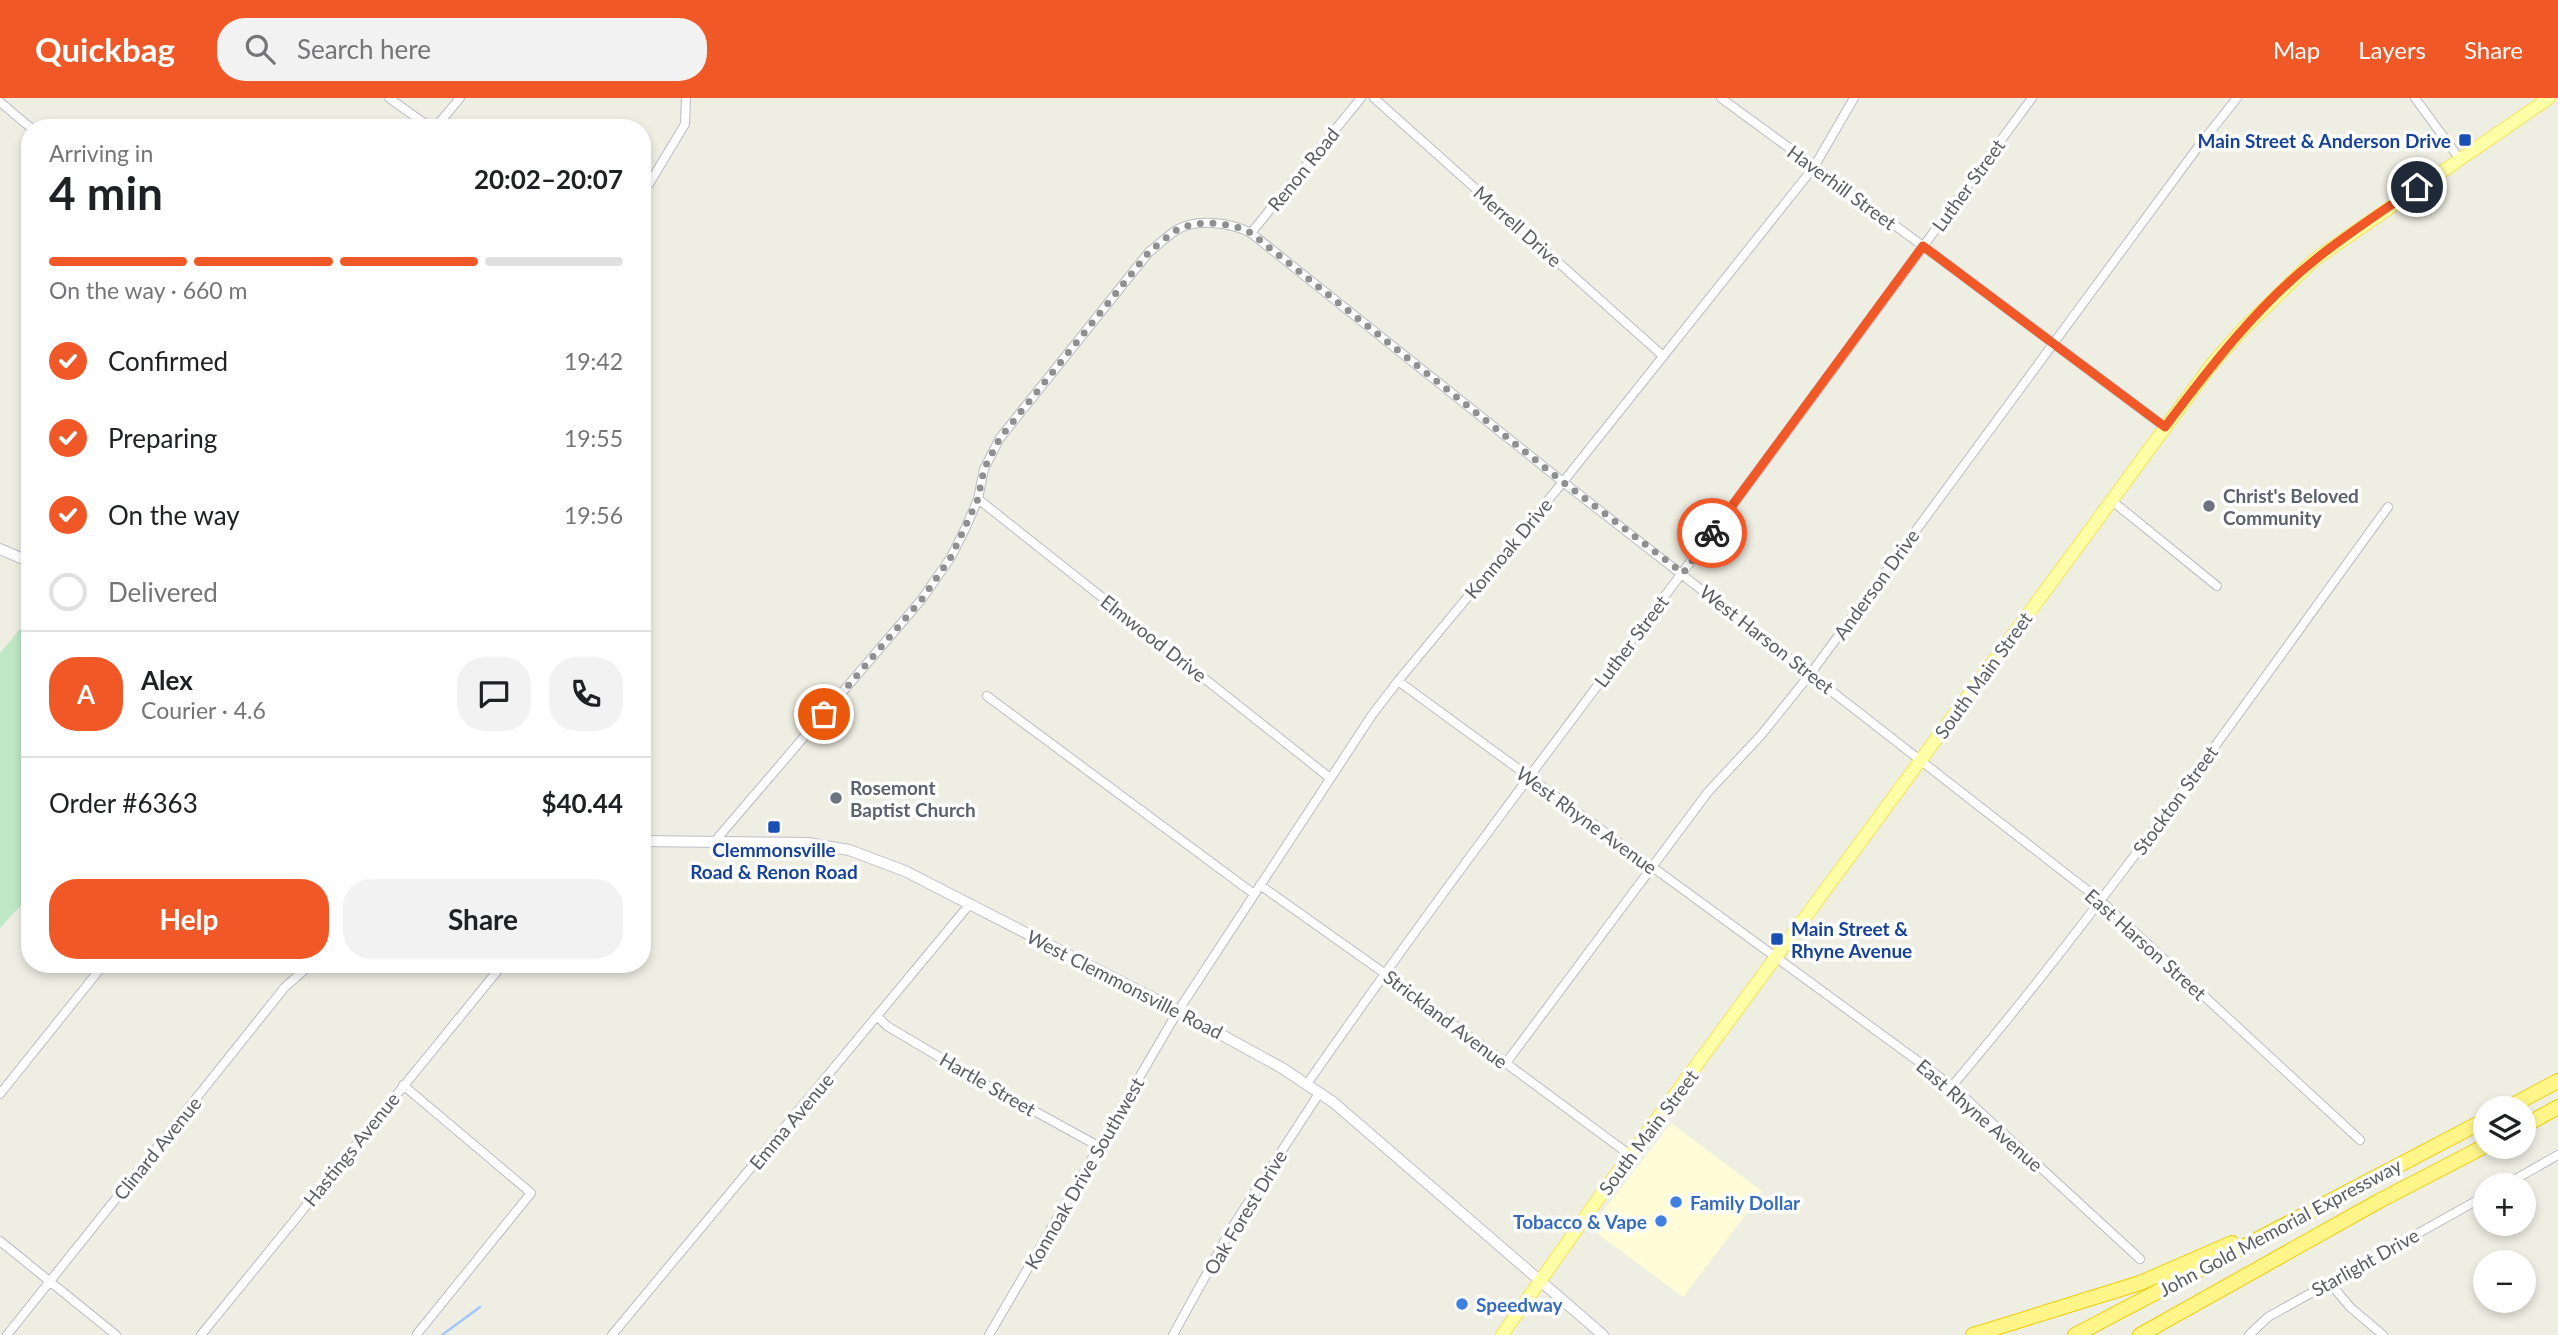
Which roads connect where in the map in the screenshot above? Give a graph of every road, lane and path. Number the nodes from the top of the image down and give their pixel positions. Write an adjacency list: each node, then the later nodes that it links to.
1 (388, 98): 13 (street)
2 (460, 98): 14 (street)
3 (686, 98): 18 (street)
4 (1361, 98): 19 (street, Renon Road)
5 (1374, 98): 22 (street, Merrell Drive)
6 (1721, 98): 17 (street, Haverhill Street)
7 (1854, 98): 17 (street, Konnoak Drive)
8 (2032, 98): 20 (street, Luther Street)
9 (2237, 98): 21 (street, Anderson Drive)
10 (2415, 98): 16 (street)
11 (2549, 98): 16 (main road, South Main Street)
12 (0, 102): 15 (street)
13 (420, 119)
14 (441, 119)
15 (21, 120)
16 (2459, 158): 23 (main road, South Main Street)
17 (1814, 167): 20 (street, Haverhill Street); 22 (street, Konnoak Drive)
18 (651, 181)
19 (1251, 233): 24 (street, West Harson Street); 25 (street)
20 (1923, 246): 21 (street, Haverhill Street); 30 (street, Luther Street)
21 (2054, 343): 23 (street, Haverhill Street); 32 (street, Anderson Drive)
22 (1662, 355): 24 (street, Konnoak Drive)
23 (2165, 427): 26 (main road, South Main Street)
24 (1563, 482): 30 (street, West Harson Street); 33 (street, Konnoak Drive)
25 (978, 499): 37 (street, Elmwood Drive); 39 (street)
26 (2111, 500): 31 (street); 35 (main road, South Main Street)
27 (2388, 507): 43 (street, Stockton Street)
28 (0, 549): 29 (main road)
29 (21, 558)
30 (1683, 573): 32 (street, West Harson Street); 36 (street, Luther Street)
31 (2217, 586)
32 (1811, 673): 35 (street, West Harson Street); 40 (street, Anderson Drive)
33 (1398, 681): 36 (street, West Rhyne Avenue); 37 (street, Konnoak Drive)
34 (986, 696): 42 (street)
35 (1920, 761): 43 (street, East Harson Street); 45 (main road, South Main Street)
36 (1528, 776): 40 (street, West Rhyne Avenue); 49 (street, Luther Street)
37 (1329, 778): 41 (street, Konnoak Drive)
38 (651, 841): 39 (main road, West Clemmonsville Road)
39 (715, 841): 44 (main road, West Clemmonsville Road)
40 (1651, 867): 45 (street, West Rhyne Avenue); 52 (street, Anderson Drive)
41 (1260, 885): 42 (street, Konnoak Drive); 49 (street, Strickland Avenue)
42 (1254, 894): 50 (street, Konnoak Drive)
43 (2101, 901): 56 (street, Stockton Street); 63 (street, East Harson Street)
44 (969, 905): 50 (main road, West Clemmonsville Road); 51 (street, Emma Avenue)
45 (1777, 958): 56 (street, East Rhyne Avenue); 66 (main road, South Main Street)
46 (97, 973): 58 (street)
47 (301, 973): 75 (street, Clinard Avenue)
48 (495, 973): 55 (street, Hastings Avenue)
49 (1384, 973): 52 (street, Strickland Avenue); 54 (street, Luther Street)
50 (1178, 1010): 54 (main road, West Clemmonsville Road); 64 (street, Konnoak Drive Southwest)
51 (878, 1017): 64 (street, Hartle Street); 81 (street, Emma Avenue)
52 (1506, 1063): 66 (street, Strickland Avenue)
53 (2558, 1081): 59 (highway)
54 (1307, 1084): 57 (main road, West Clemmonsville Road)
55 (402, 1085): 77 (street); 80 (street, Hastings Avenue)
56 (1952, 1086): 73 (street, East Rhyne Avenue)
57 (1320, 1092): 74 (main road, West Clemmonsville Road); 83 (street, Oak Forest Drive)
58 (0, 1094)
59 (2530, 1096)
60 (2558, 1108): 61 (highway)
61 (2536, 1120)
62 (2473, 1126): 69 (highway, John Gold Memorial Expressway)
63 (2360, 1140)
64 (1100, 1147): 82 (street, Konnoak Drive Southwest)
65 (2473, 1152): 70 (highway, John Gold Memorial Expressway)
66 (1630, 1155): 74 (main road, South Main Street)
67 (2558, 1155): 68 (street)
68 (2526, 1173)
69 (2333, 1200): 86 (highway); 87 (highway, John Gold Memorial Expressway)
70 (2379, 1201): 88 (highway, John Gold Memorial Expressway); 89 (highway)
71 (2473, 1203): 76 (street, Starlight Drive)
72 (0, 1241): 75 (street)
73 (2140, 1259)
74 (1541, 1281): 84 (main road, South Main Street); 85 (main road, West Clemmonsville Road)
75 (50, 1282): 78 (street, Clinard Avenue); 79 (street)
76 (2329, 1282): 90 (street, Starlight Drive); 91 (street)
77 (418, 1334)
78 (7, 1335)
79 (116, 1335)
80 (201, 1335)
81 (612, 1335)
82 (989, 1335)
83 (1174, 1335)
84 (1502, 1335)
85 (1603, 1335)
86 (1973, 1335)
87 (2075, 1335)
88 (2140, 1335)
89 (2157, 1335)
90 (2249, 1335)
91 (2383, 1335)

